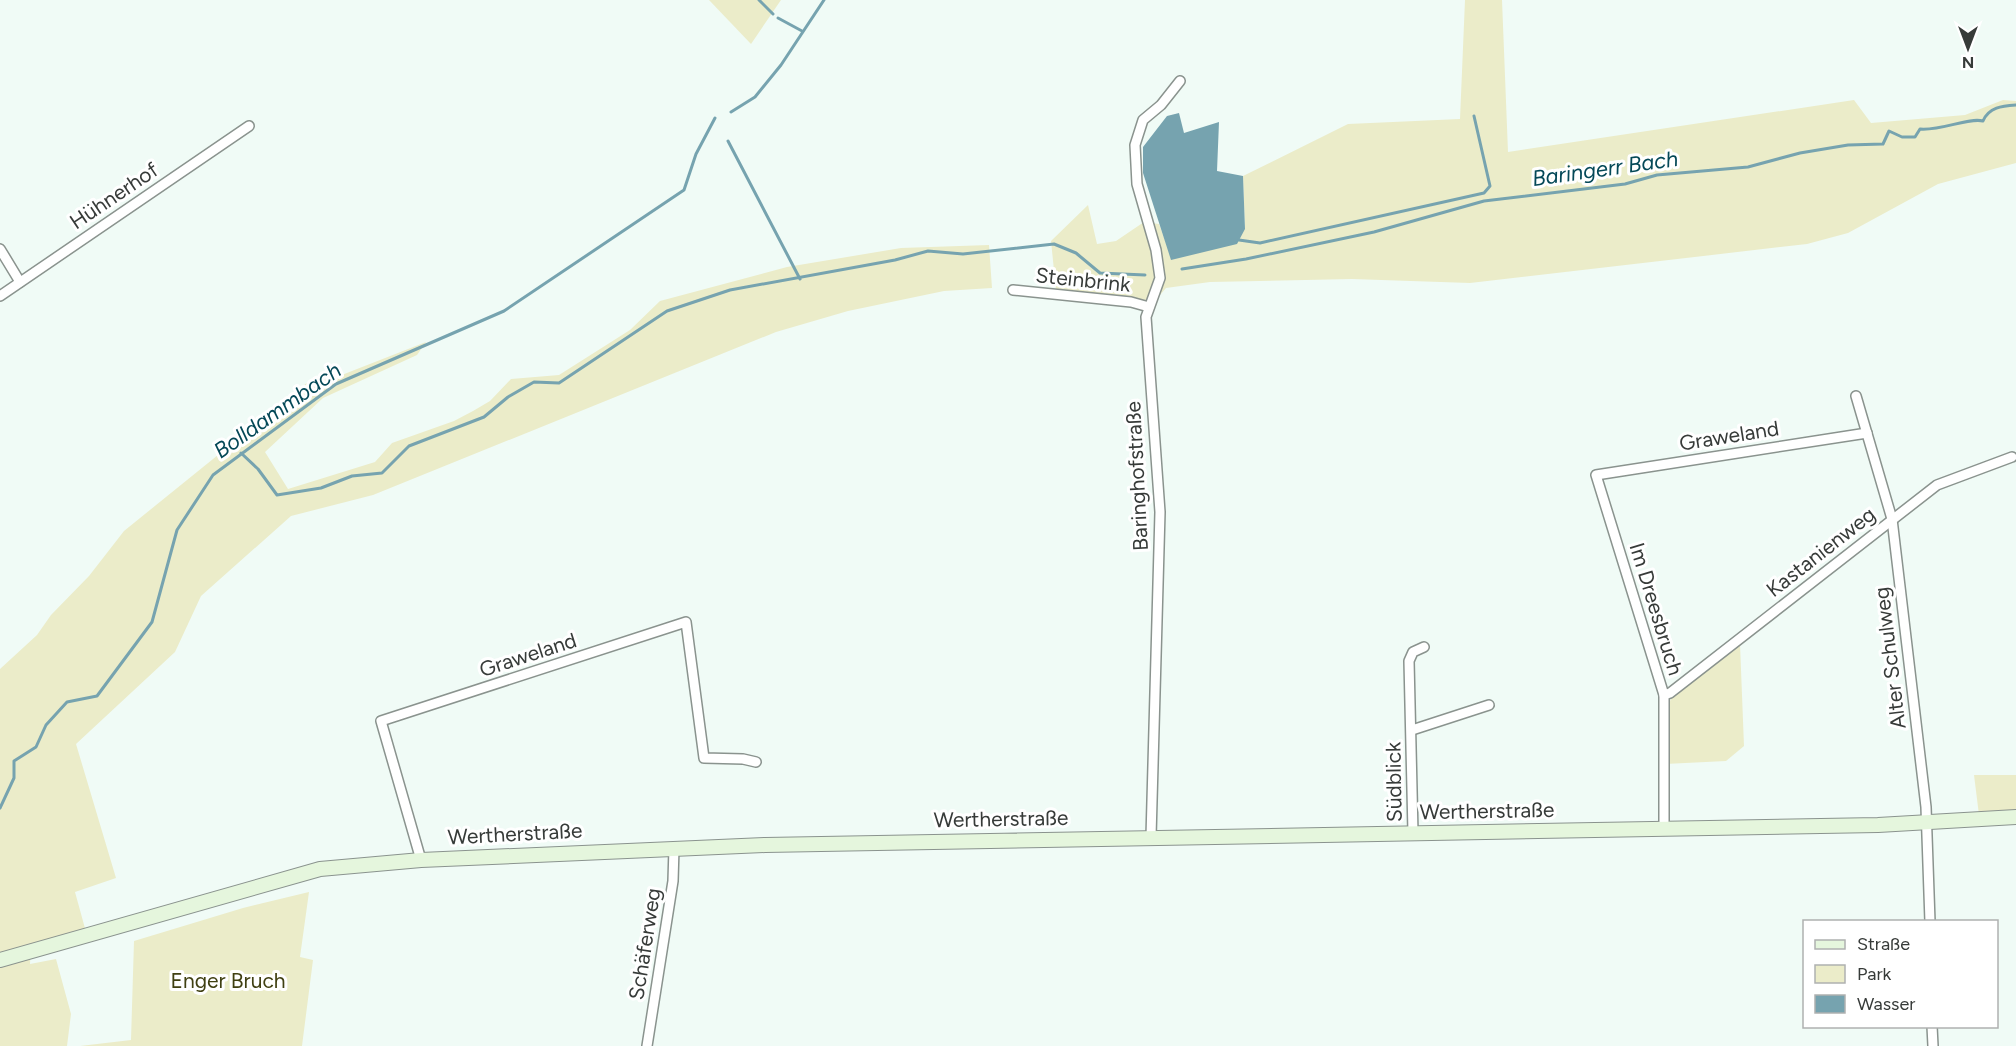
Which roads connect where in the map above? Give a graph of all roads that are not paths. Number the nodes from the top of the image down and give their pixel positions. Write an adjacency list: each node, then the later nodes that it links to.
1 (1180, 81): 7 (street, Baringhofstraße)
2 (249, 126): 4 (street, Hühnerhof)
3 (0, 249): 4 (street)
4 (20, 282): 6 (street, Hühnerhof)
5 (1013, 290): 7 (street, Steinbrink)
6 (0, 296)
7 (1149, 307): 22 (street, Baringhofstraße)
8 (1856, 396): 9 (street, Alter Schulweg)
9 (1867, 433): 11 (street, Graweland); 12 (street, Alter Schulweg)
10 (2012, 457): 12 (street, Kastanienweg)
11 (1596, 475): 14 (street, Im Dreesbruch)
12 (1892, 519): 14 (street, Kastanienweg); 19 (street, Alter Schulweg)
13 (1424, 647): 16 (street, Südblick)
14 (1664, 695): 20 (street, Im Dreesbruch)
15 (1489, 705): 16 (street, Südblick)
16 (1412, 730): 21 (street, Südblick)
17 (756, 762): 24 (street, Graweland)
18 (2016, 817): 19 (main road, Wertherstraße)
19 (1926, 824): 20 (main road, Wertherstraße); 25 (street, Alter Schulweg)
20 (1664, 829): 21 (main road, Wertherstraße)
21 (1413, 833): 22 (main road, Wertherstraße)
22 (1151, 837): 23 (main road, Wertherstraße)
23 (674, 848): 24 (main road, Wertherstraße); 28 (street, Schäferweg)
24 (421, 860): 26 (main road, Wertherstraße)
25 (1930, 920)
26 (0, 960)
27 (1932, 1028): 29 (street)
28 (647, 1046)
29 (1933, 1046)

